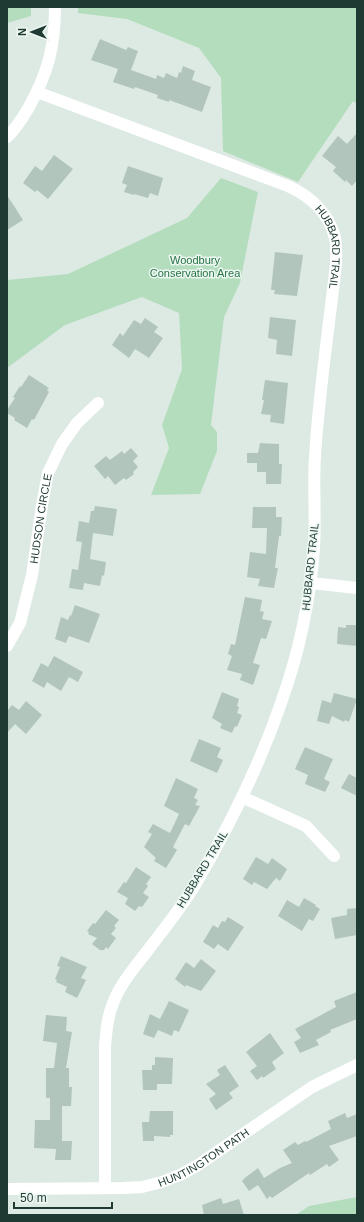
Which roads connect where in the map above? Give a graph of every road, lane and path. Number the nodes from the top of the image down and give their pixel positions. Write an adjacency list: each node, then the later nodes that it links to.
1 (55, 7): 2 (street)
2 (37, 92): 3 (street); 5 (street, HUBBARD TRAIL)
3 (7, 137)
4 (98, 403): 7 (street, HUDSON CIRCLE)
5 (311, 583): 6 (street); 8 (street, HUBBARD TRAIL)
6 (357, 588)
7 (7, 646)
8 (242, 797): 9 (street); 11 (street, HUBBARD TRAIL)
9 (334, 856)
10 (357, 1065): 11 (street, HUNTINGTON PATH)
11 (105, 1188): 12 (street, HUNTINGTON PATH)
12 (7, 1189)

